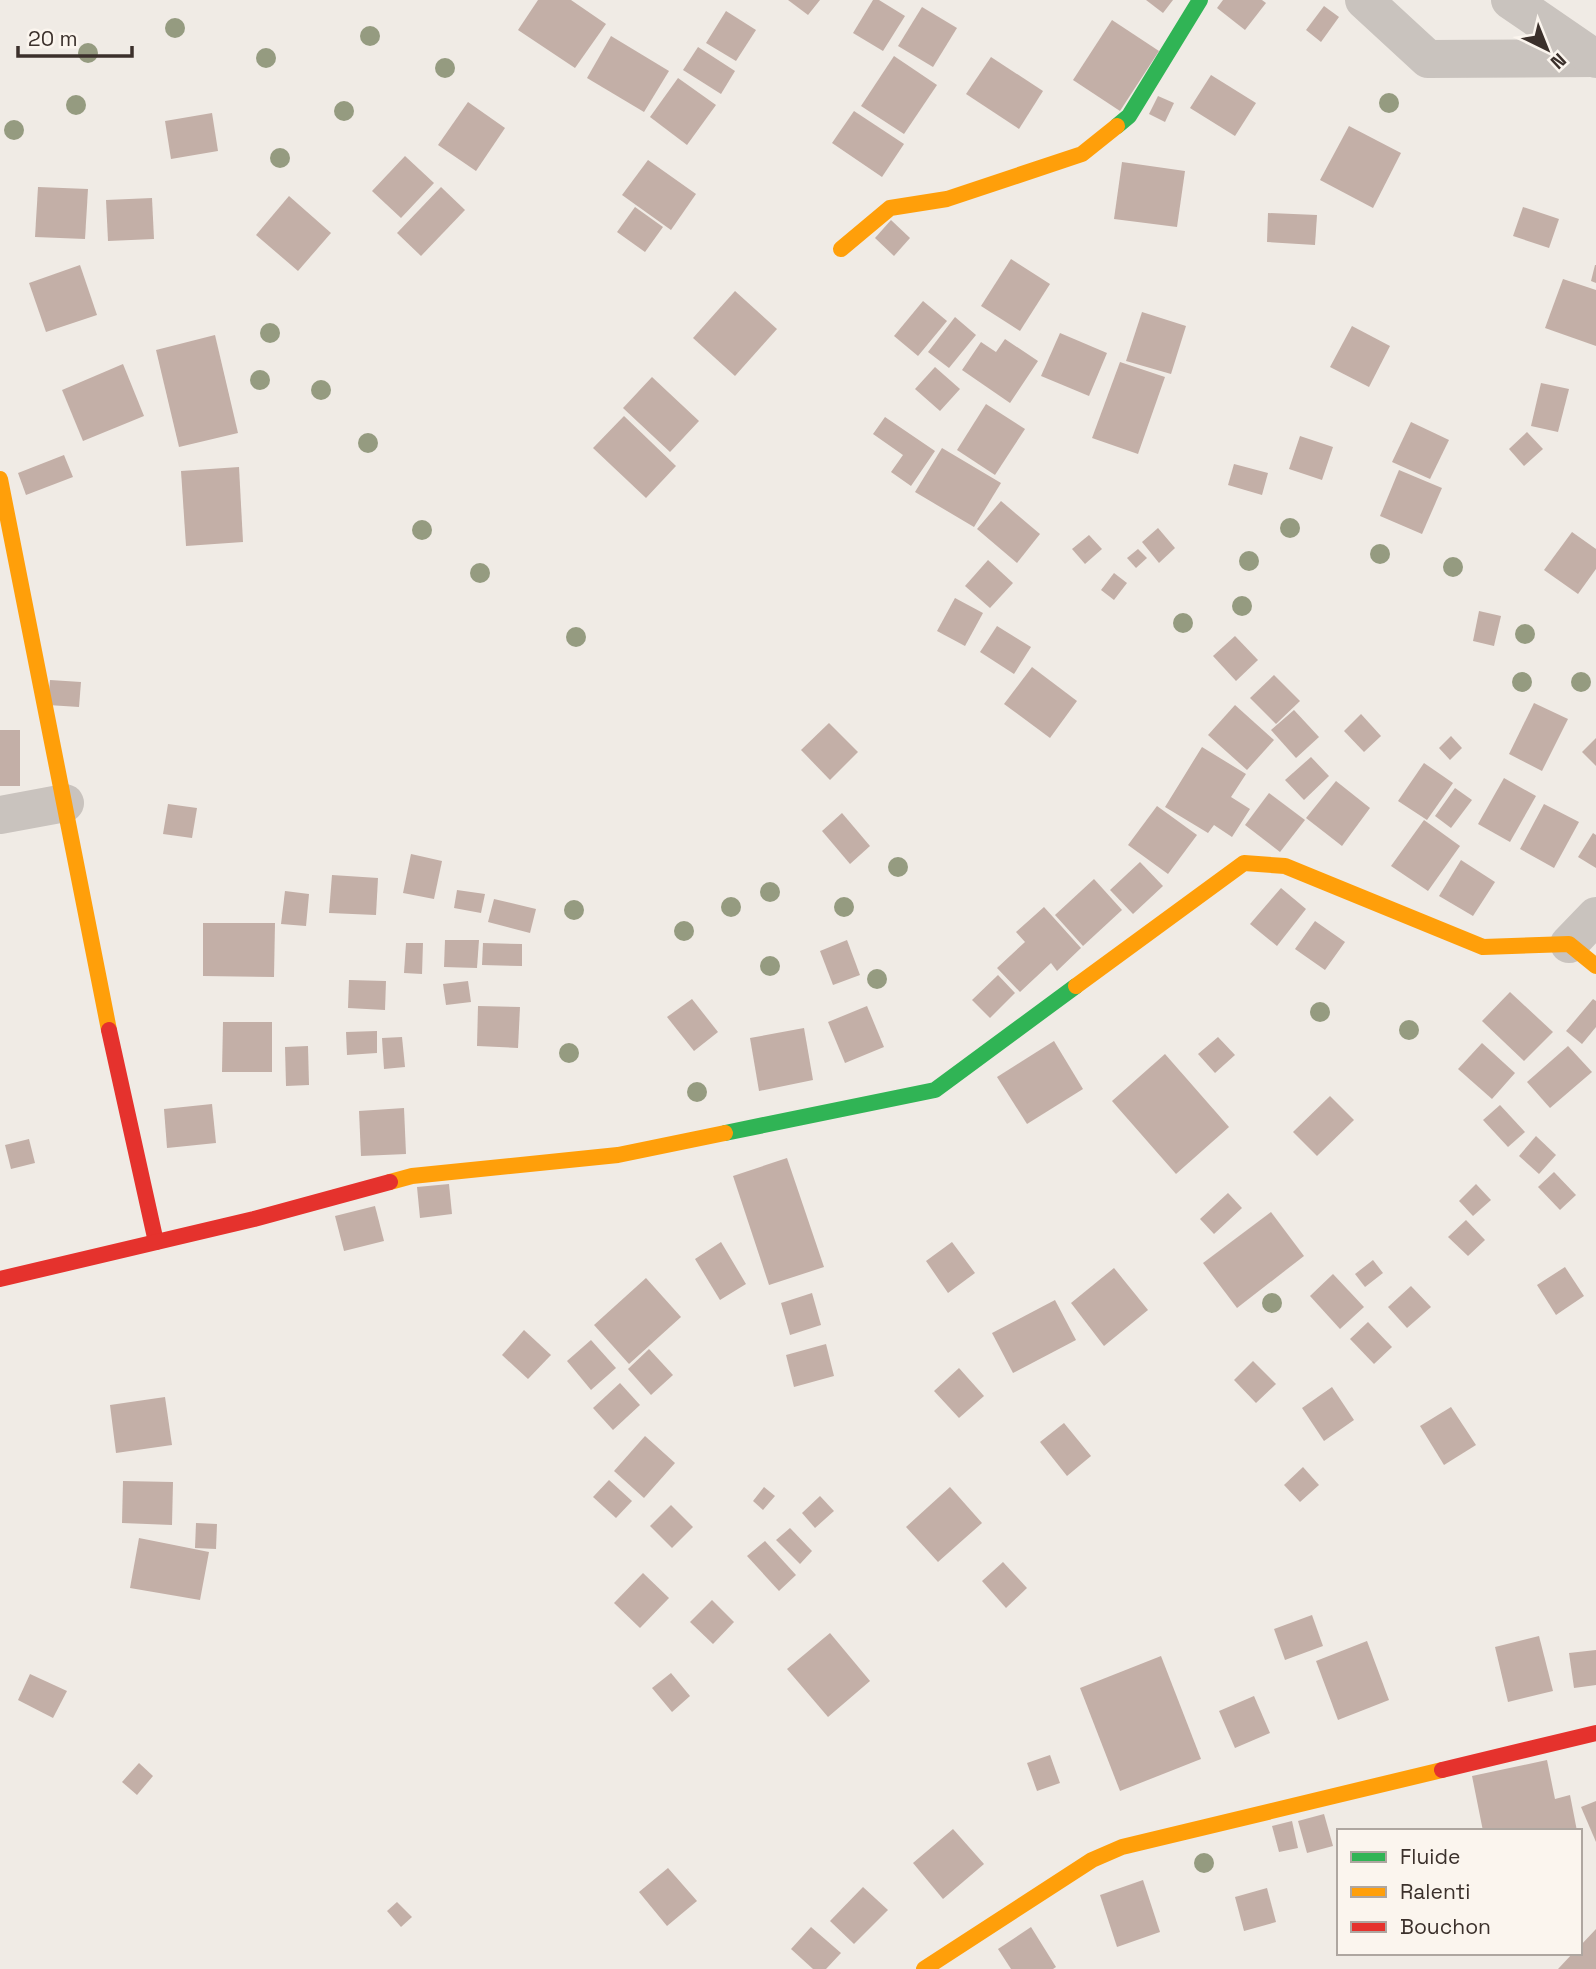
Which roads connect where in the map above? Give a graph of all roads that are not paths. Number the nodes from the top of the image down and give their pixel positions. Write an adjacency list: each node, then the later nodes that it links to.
1 (1200, 0): 5 (street)
2 (1364, 0): 4 (street)
3 (1510, 0): 4 (street)
4 (1595, 58)
5 (841, 249)
6 (0, 479): 7 (street)
7 (65, 803): 8 (street); 11 (street)
8 (0, 815)
9 (1596, 916): 10 (street)
10 (1583, 955): 11 (street)
11 (156, 1242): 12 (street)
12 (0, 1279)
13 (1596, 1733): 14 (street)
14 (924, 1969)

